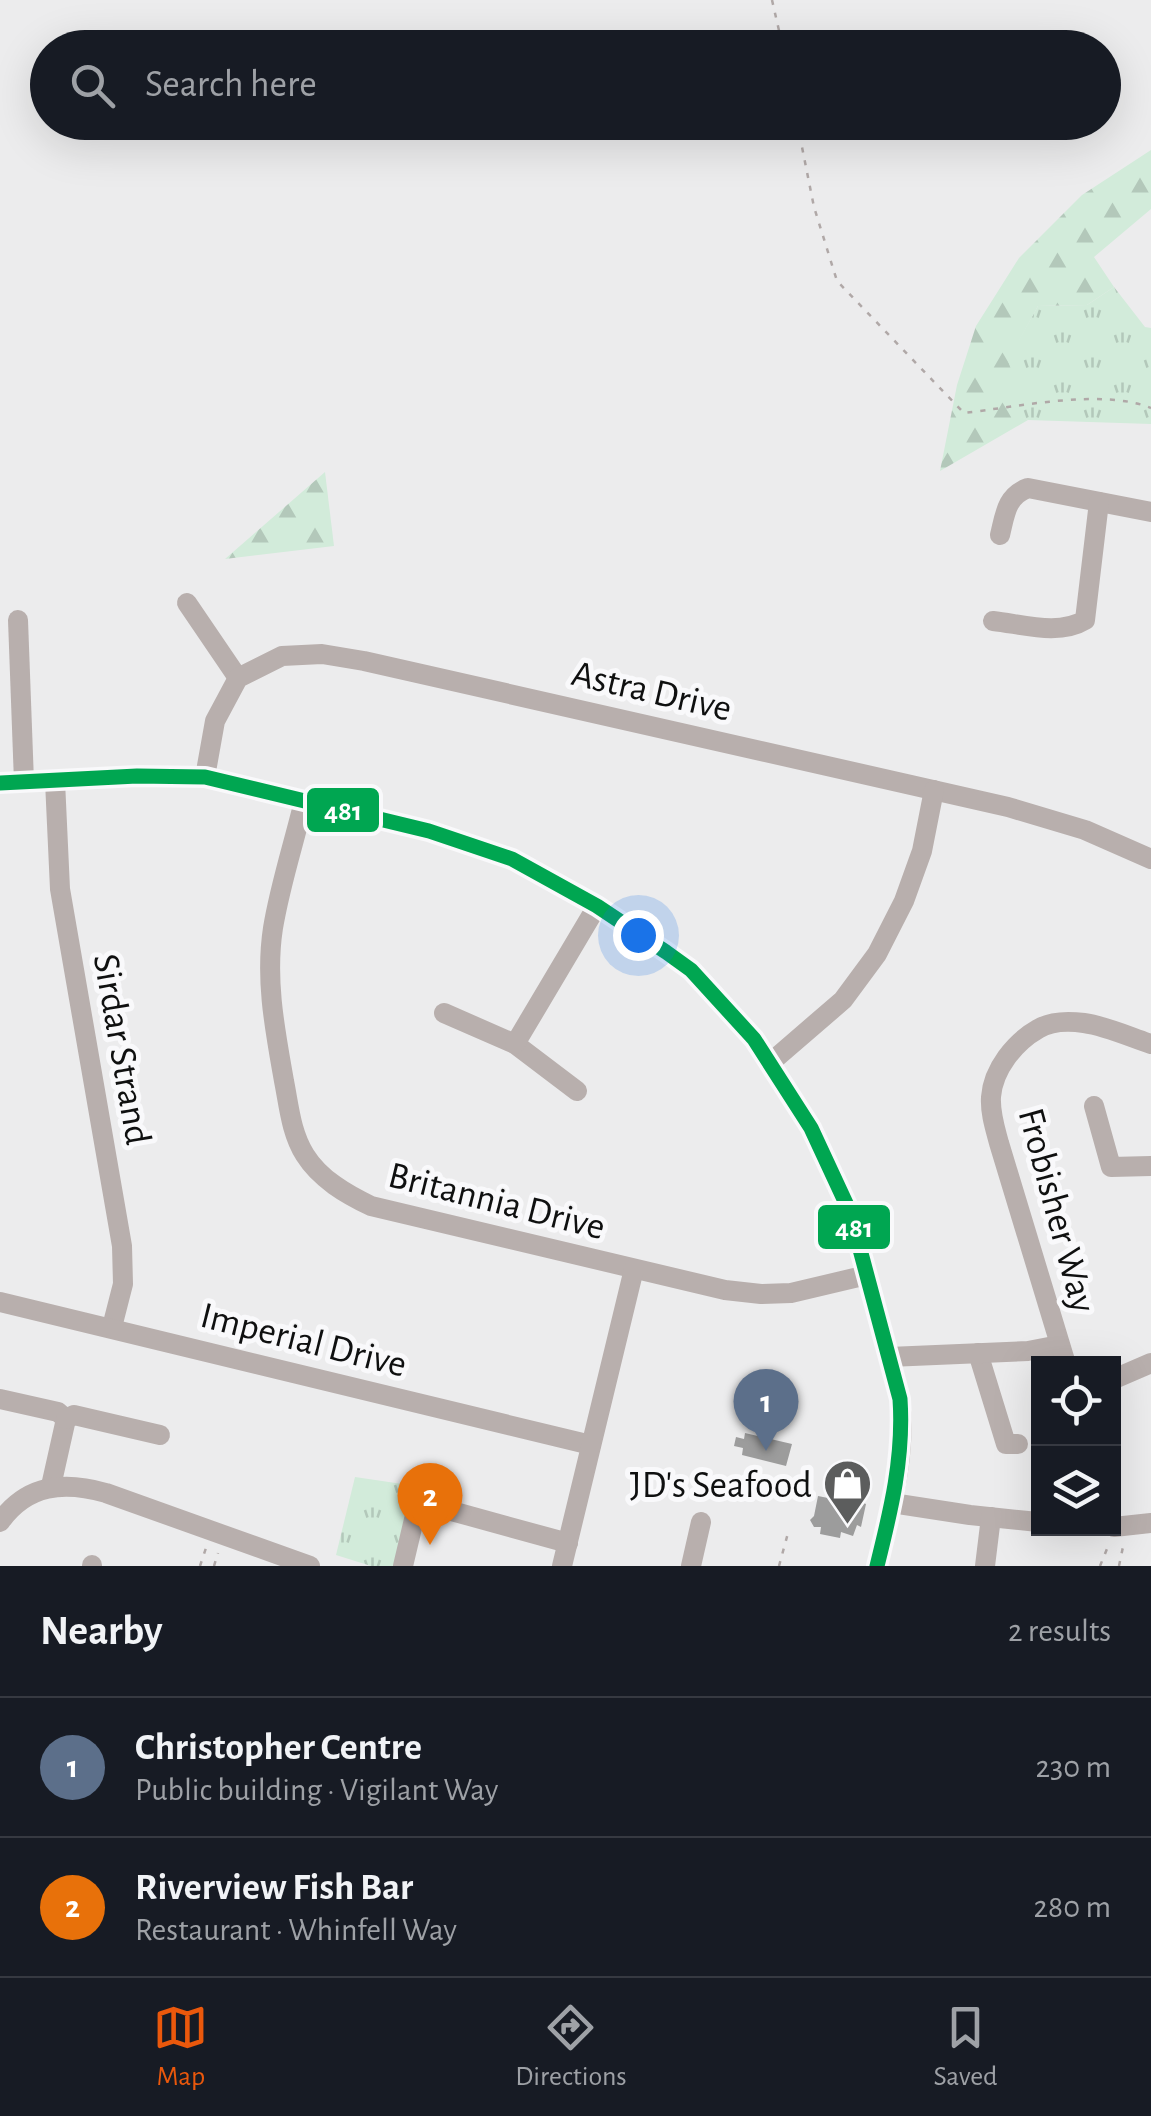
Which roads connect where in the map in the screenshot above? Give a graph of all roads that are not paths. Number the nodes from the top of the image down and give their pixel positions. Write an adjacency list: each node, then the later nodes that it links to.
1 (1099, 502): 2 (street); 3 (street); 6 (street)
2 (1151, 512)
3 (1000, 535)
4 (187, 603): 7 (street)
5 (18, 620): 11 (street)
6 (993, 620)
7 (238, 678): 8 (street); 12 (street, Astra Drive)
8 (205, 777): 9 (street); 13 (street)
9 (55, 781): 11 (street); 26 (street, Sirdar Strand)
10 (0, 782): 11 (street)
11 (24, 782)
12 (934, 790): 14 (street, Astra Drive); 19 (street)
13 (304, 801): 15 (street); 23 (street, Britannia Drive)
14 (1151, 859)
15 (597, 906): 17 (street); 19 (street)
16 (444, 1012): 17 (street)
17 (515, 1044): 20 (street)
18 (1151, 1044): 28 (street, Frobisher Way)
19 (770, 1063): 24 (street)
20 (577, 1091)
21 (1094, 1106): 22 (street)
22 (1151, 1166)
23 (634, 1269): 24 (street, Britannia Drive); 36 (street)
24 (867, 1275): 29 (street)
25 (0, 1302): 26 (street, Imperial Drive)
26 (112, 1328): 36 (street, Imperial Drive)
27 (978, 1353): 28 (street); 29 (street); 35 (street)
28 (1063, 1354)
29 (889, 1357): 38 (street)
30 (1151, 1364): 31 (street)
31 (1121, 1377)
32 (0, 1399): 33 (street)
33 (66, 1419): 34 (street); 37 (street)
34 (160, 1435)
35 (1018, 1444)
36 (591, 1446): 45 (street)
37 (52, 1486): 39 (street); 46 (street)
38 (892, 1504): 40 (street); 50 (street)
39 (3, 1510)
40 (991, 1518): 41 (street); 51 (street)
41 (1031, 1521)
42 (701, 1522): 49 (street)
43 (1151, 1523): 44 (street)
44 (1121, 1526)
45 (568, 1543): 47 (street); 48 (street)
46 (304, 1565)
47 (403, 1566)
48 (562, 1566)
49 (691, 1566)
50 (877, 1566)
51 (985, 1566)

